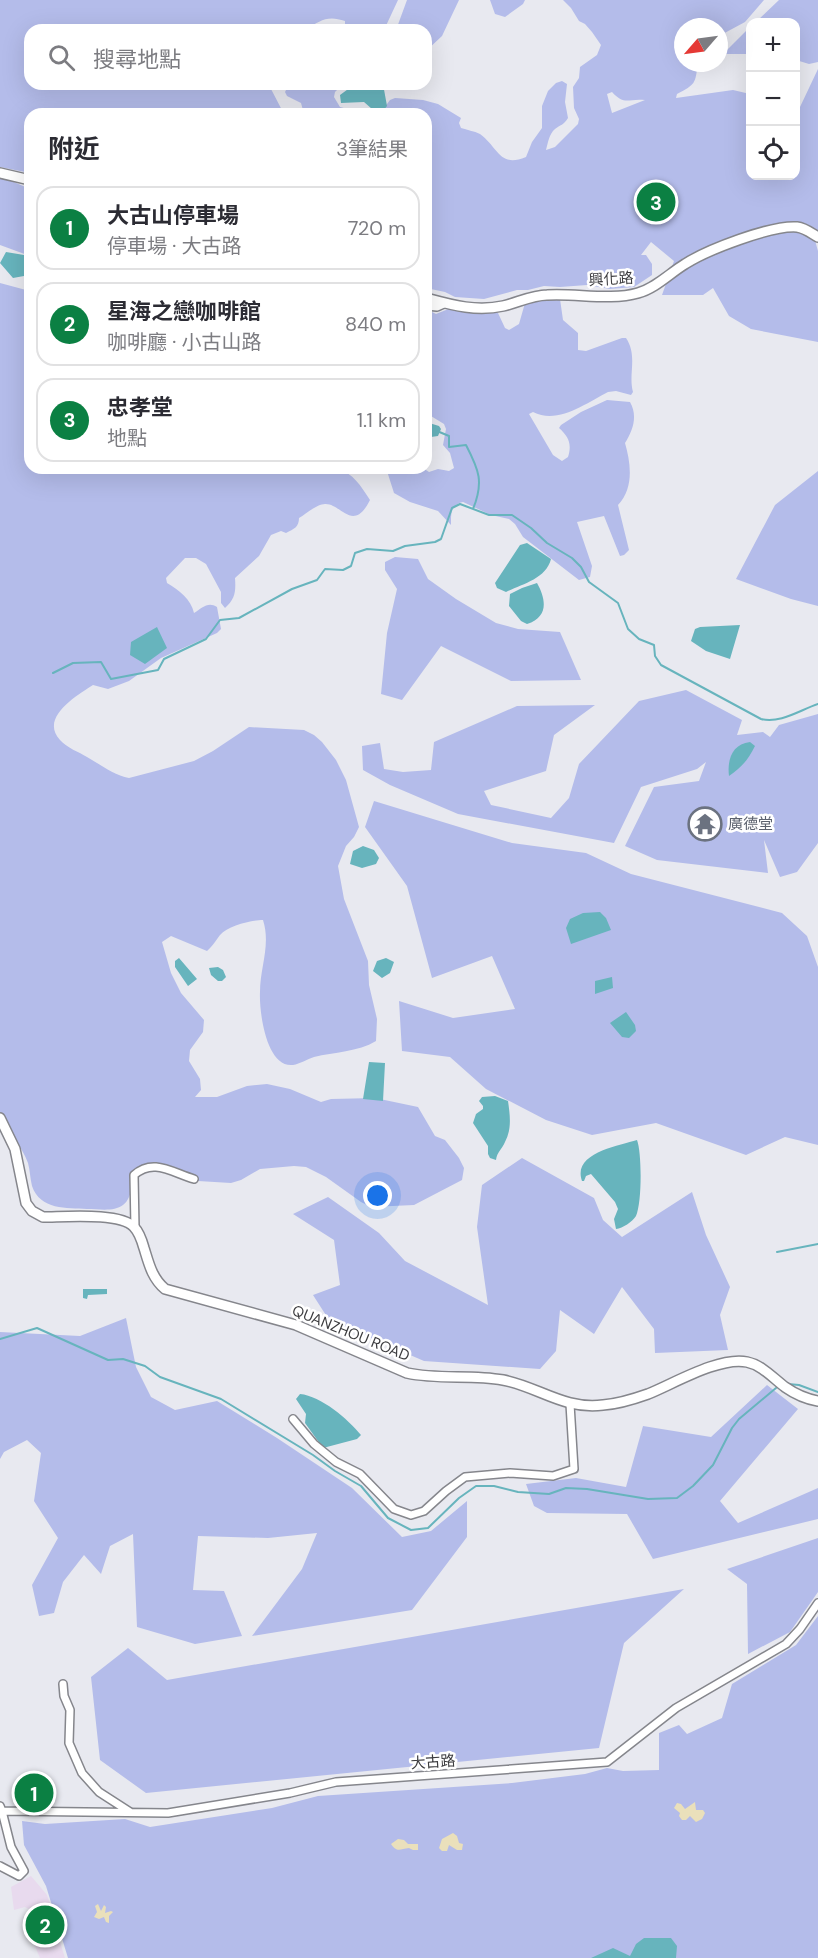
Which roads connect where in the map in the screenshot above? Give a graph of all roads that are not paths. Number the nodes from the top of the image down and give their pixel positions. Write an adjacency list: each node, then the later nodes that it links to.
1 (0, 173): 2 (street)
2 (24, 179)
3 (818, 237): 5 (street, 興化路)
4 (432, 300): 5 (street, 興化路)
5 (446, 303): 6 (street)
6 (432, 307)
7 (0, 1118): 9 (street)
8 (194, 1179): 9 (street)
9 (135, 1228): 11 (street, QUANZHOU ROAD)
10 (818, 1401): 11 (street, QUANZHOU ROAD)
11 (570, 1404): 12 (street)
12 (293, 1419)
13 (818, 1603): 16 (street, 大古路)
14 (63, 1684): 16 (street)
15 (1, 1808): 16 (street, 大古路); 17 (street)
16 (130, 1812)
17 (0, 1866)

